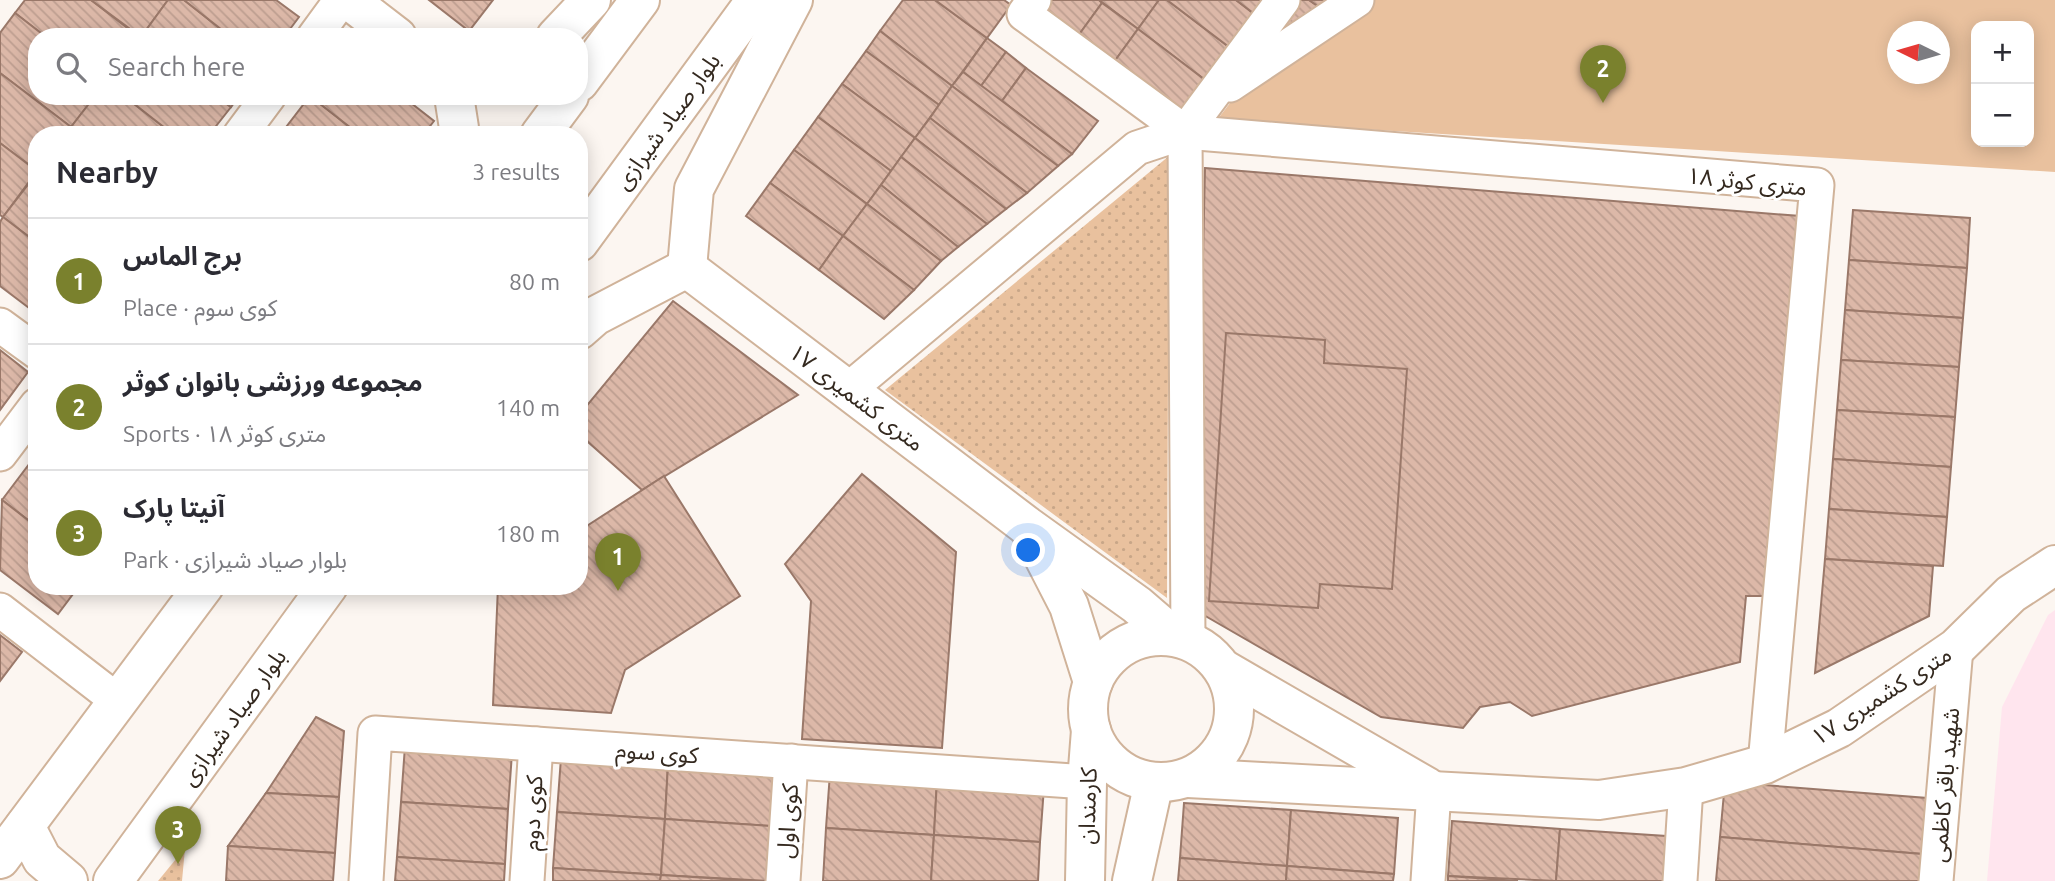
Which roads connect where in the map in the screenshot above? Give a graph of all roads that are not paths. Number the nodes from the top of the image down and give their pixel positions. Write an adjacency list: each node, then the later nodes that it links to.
1 (341, 0): 10 (street)
2 (349, 0): 11 (street)
3 (591, 0): 12 (street)
4 (640, 0): 13 (street)
5 (755, 0): 22 (street, بلوار صیاد شیرازی)
6 (793, 0): 23 (street)
7 (1034, 0): 21 (street)
8 (1283, 0): 14 (street)
9 (1357, 0): 14 (street)
10 (321, 28)
11 (385, 28)
12 (565, 28)
13 (588, 70)
14 (1211, 99): 21 (street)
15 (262, 105): 18 (street)
16 (455, 105): 19 (street)
17 (562, 105): 20 (street)
18 (247, 126)
19 (459, 126)
20 (547, 126)
21 (1185, 132): 27 (street); 35 (street); 43 (street, ۱۸ متری کوثر)
22 (588, 230)
23 (687, 268): 24 (street); 27 (street, ۱۷ متری کشمیری)
24 (588, 323)
25 (0, 325): 26 (street)
26 (28, 345)
27 (848, 390): 30 (street, ۱۷ متری کشمیری)
28 (28, 417): 29 (street)
29 (0, 454)
30 (1027, 526): 35 (street, ۱۷ متری کشمیری); 38 (street)
31 (2055, 565): 36 (street, ۱۷ متری کشمیری)
32 (197, 595): 39 (street)
33 (321, 595): 51 (street, بلوار صیاد شیرازی)
34 (0, 610): 39 (street)
35 (1180, 638): 37 (street); 38 (street)
36 (1956, 648): 43 (street, ۱۷ متری کشمیری); 59 (street, شهید باقر کاظمی)
37 (1223, 669): 44 (street); 47 (street)
38 (1093, 682): 40 (street)
39 (118, 701): 48 (street)
40 (1091, 730): 44 (street); 45 (street, کارمندان)
41 (536, 744): 42 (street, کوی سوم); 52 (street, کوی سوم); 53 (street, کوی دوم)
42 (791, 761): 45 (street, کوی سوم); 54 (street, کوی اول)
43 (1765, 764): 46 (street, ۱۷ متری کشمیری)
44 (1171, 780): 47 (street, ۱۷ متری کشمیری); 56 (street)
45 (1087, 782): 55 (street, کارمندان)
46 (1686, 787): 47 (street, ۱۷ متری کشمیری); 58 (street)
47 (1434, 791): 57 (street)
48 (25, 826): 49 (street); 50 (street)
49 (0, 859)
50 (68, 881)
51 (113, 881)
52 (366, 881)
53 (527, 881)
54 (783, 881)
55 (1085, 881)
56 (1132, 881)
57 (1428, 881)
58 (1680, 881)
59 (1936, 881)

